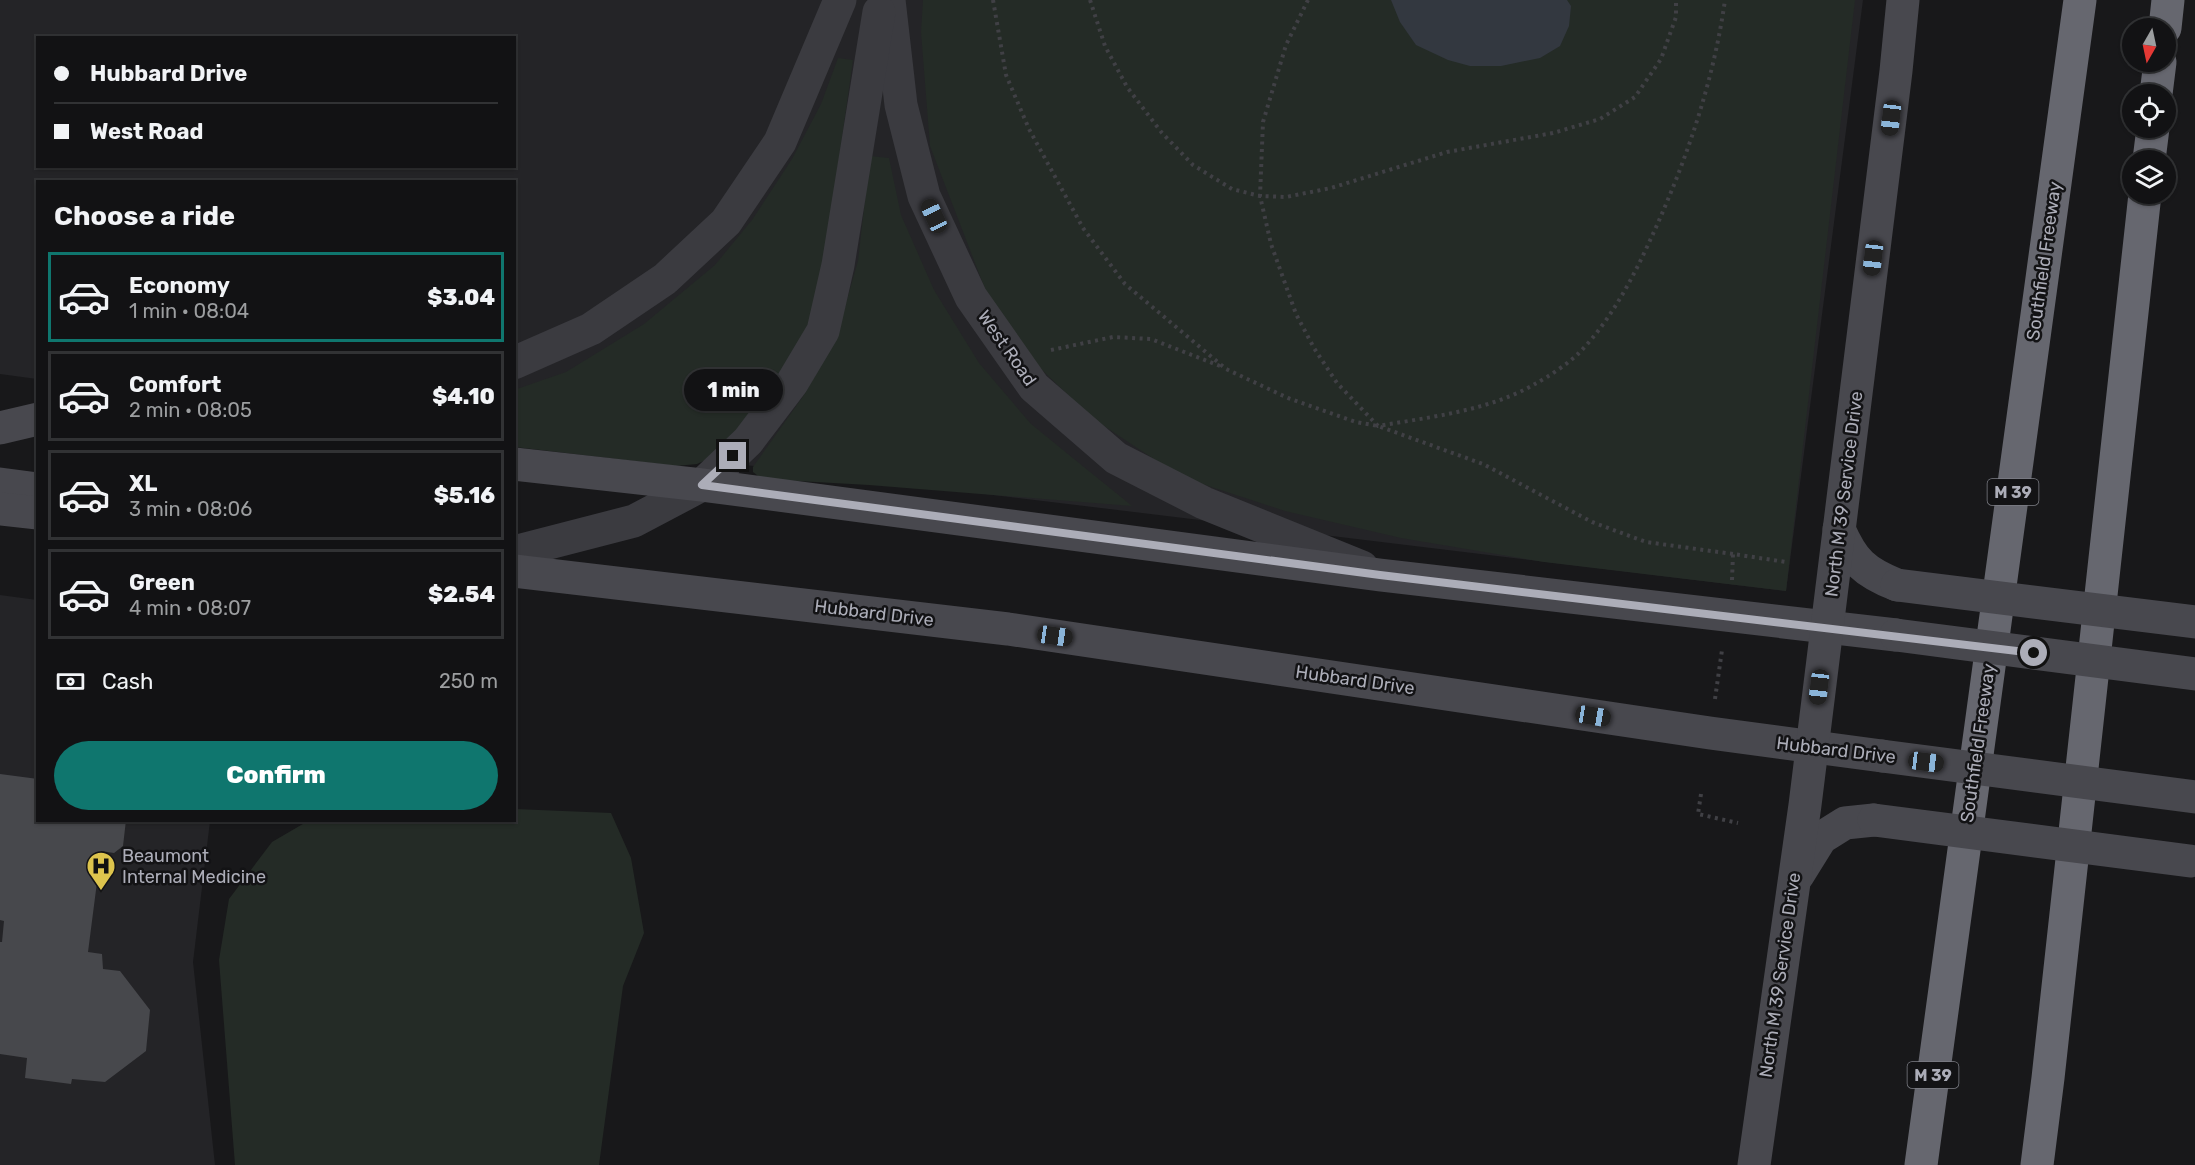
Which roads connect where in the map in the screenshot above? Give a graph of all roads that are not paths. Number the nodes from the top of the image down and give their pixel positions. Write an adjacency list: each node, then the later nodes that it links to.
1 (840, 0): 9 (street)
2 (881, 0): 16 (street)
3 (889, 0): 23 (street, West Road)
4 (1903, 0): 20 (street, North M 39 Service Drive)
5 (2080, 0): 33 (highway, Southfield Freeway / M 39)
6 (2168, 0): 7 (highway)
7 (2166, 18)
8 (2144, 204): 31 (highway)
9 (516, 362)
10 (0, 405): 11 (street)
11 (36, 410)
12 (36, 419): 13 (street)
13 (0, 428)
14 (516, 464): 16 (street)
15 (0, 484): 17 (street)
16 (702, 485): 21 (street); 23 (street)
17 (36, 489)
18 (0, 508): 19 (street)
19 (36, 513)
20 (1839, 529): 24 (street, bridge); 25 (street, North M 39 Service Drive)
21 (516, 551)
22 (516, 571): 27 (street, Hubbard Drive)
23 (1380, 575): 25 (street)
24 (2195, 622)
25 (1827, 627): 26 (street, bridge); 27 (street, North M 39 Service Drive)
26 (2195, 674)
27 (1812, 748): 28 (street, Hubbard Drive, bridge); 30 (street, North M 39 Service Drive)
28 (2195, 797)
29 (2193, 862): 30 (street, bridge)
30 (1792, 884): 32 (street, North M 39 Service Drive)
31 (2048, 1078): 34 (highway); 35 (highway)
32 (1754, 1165)
33 (1921, 1165)
34 (2037, 1165)
35 (2053, 1165)

